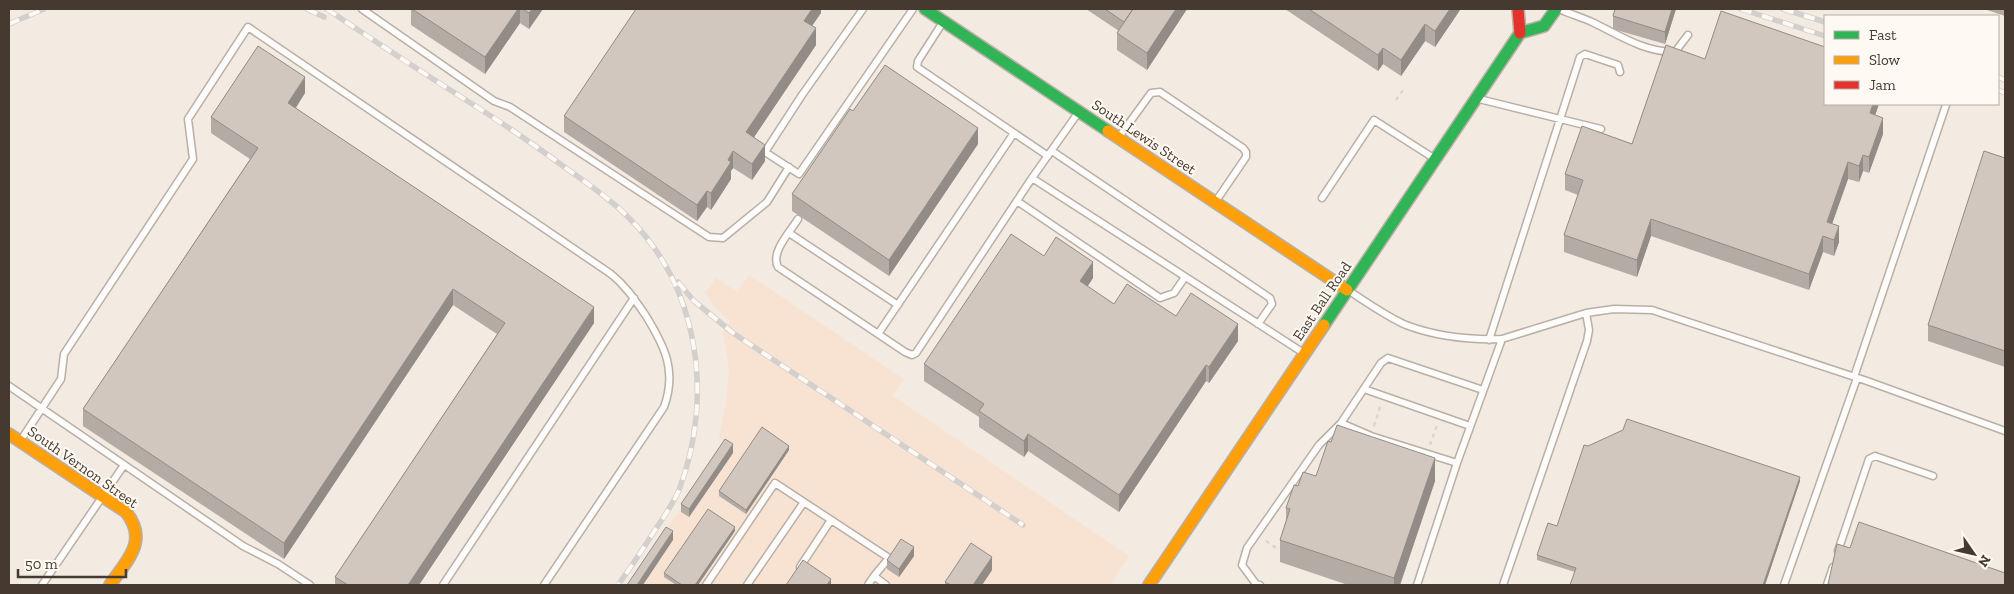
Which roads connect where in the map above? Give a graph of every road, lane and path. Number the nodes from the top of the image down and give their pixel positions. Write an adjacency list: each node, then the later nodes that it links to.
1 (362, 9): 22 (lane)
2 (863, 9): 22 (lane)
3 (913, 9): 22 (lane)
4 (925, 9): 7 (main road, South Lewis Street)
5 (1518, 9): 8 (main road)
6 (1557, 9): 8 (main road); 9 (lane)
7 (944, 21): 15 (main road, South Lewis Street); 18 (lane)
8 (1520, 33): 12 (main road, East Ball Road)
9 (1688, 35)
10 (1620, 72): 16 (lane)
11 (1403, 90): 13 (path)
12 (1476, 99): 16 (lane); 21 (main road, East Ball Road)
13 (1396, 100)
14 (1946, 105): 39 (lane)
15 (1079, 112): 19 (main road, South Lewis Street); 20 (lane)
16 (1560, 118): 17 (lane); 37 (lane)
17 (1601, 129)
18 (1014, 133): 20 (lane); 32 (lane)
19 (1118, 138): 26 (main road, South Lewis Street); 26 (lane)
20 (1050, 153): 23 (lane); 34 (lane)
21 (1435, 159): 24 (lane); 30 (main road, East Ball Road)
22 (789, 167)
23 (1032, 178): 25 (lane); 29 (lane)
24 (1322, 198)
25 (1017, 201): 29 (lane); 35 (lane)
26 (1215, 203): 30 (main road, South Lewis Street)
27 (798, 218): 28 (lane)
28 (789, 233): 32 (lane); 35 (lane)
29 (1185, 277): 34 (lane)
30 (1347, 290): 37 (lane); 38 (main road, East Ball Road)
31 (634, 298): 44 (lane); 66 (lane); 67 (lane)
32 (898, 305): 35 (lane)
33 (1586, 313): 36 (lane); 39 (lane); 75 (lane)
34 (1258, 324): 38 (lane)
35 (878, 334)
36 (1502, 339): 37 (lane); 42 (lane)
37 (1489, 340)
38 (1305, 353): 72 (main road, East Ball Road)
39 (1856, 378): 49 (lane); 76 (lane)
40 (9, 386): 44 (lane)
41 (1364, 389): 42 (lane); 45 (lane); 48 (lane)
42 (1483, 390): 48 (lane)
43 (1382, 404): 47 (path)
44 (41, 409): 51 (lane); 54 (lane)
45 (1341, 423): 53 (lane); 73 (lane)
46 (1438, 423): 52 (path)
47 (1374, 426)
48 (1470, 426): 53 (lane)
49 (2005, 431)
50 (9, 434): 51 (main road, South Vernon Street)
51 (20, 442): 56 (main road, South Vernon Street)
52 (1430, 445)
53 (1457, 462): 74 (lane)
54 (124, 466): 56 (lane); 65 (lane)
55 (1933, 476): 77 (lane)
56 (102, 496): 63 (lane); 64 (main road, South Vernon Street)
57 (804, 502): 58 (lane); 68 (lane); 69 (lane)
58 (831, 520): 61 (lane); 62 (lane)
59 (1266, 541): 60 (path)
60 (1276, 548)
61 (874, 576): 70 (lane); 71 (lane)
62 (792, 577)
63 (42, 585)
64 (110, 585)
65 (310, 585)
66 (443, 585)
67 (544, 585)
68 (706, 585)
69 (747, 585)
70 (868, 585)
71 (886, 585)
72 (1149, 585)
73 (1260, 585)
74 (1417, 585)
75 (1504, 585)
76 (1784, 585)
77 (1827, 585)

